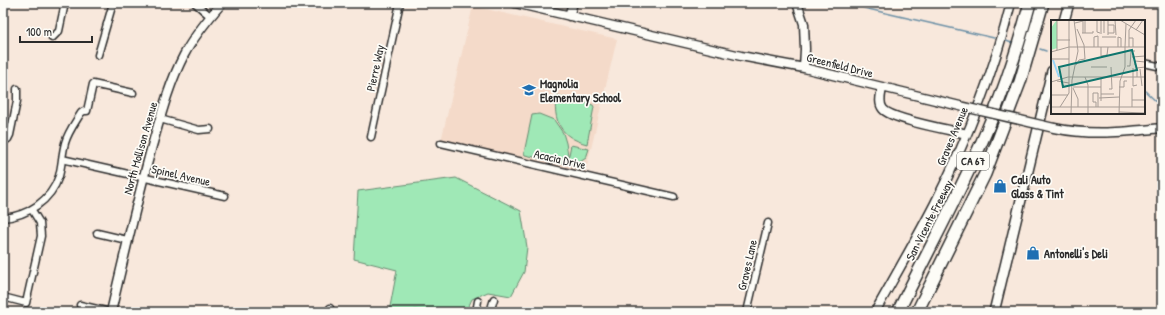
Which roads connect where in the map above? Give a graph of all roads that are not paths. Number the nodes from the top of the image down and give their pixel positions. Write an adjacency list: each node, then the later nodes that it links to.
1 (65, 3): 16 (street)
2 (113, 3): 17 (street)
3 (195, 3): 13 (street)
4 (222, 3): 13 (main road, North Mollison Avenue)
5 (400, 3): 29 (street, Pierre Way)
6 (515, 3): 14 (main road, Greenfield Drive)
7 (573, 3): 14 (main road)
8 (797, 3): 20 (main road)
9 (1011, 3): 28 (main road, Graves Avenue)
10 (1030, 3): 50 (highway, San Vicente Freeway / CA 67)
11 (1043, 3): 51 (highway, CA 67)
12 (1069, 3): 15 (main road)
13 (210, 16): 25 (main road, North Mollison Avenue)
14 (569, 16): 20 (main road, Greenfield Drive)
15 (1064, 20)
16 (52, 38)
17 (98, 55)
18 (1145, 63): 19 (street)
19 (1162, 67)
20 (804, 68): 22 (main road, Greenfield Drive)
21 (1051, 76): 52 (main road)
22 (882, 88): 26 (main road, Greenfield Drive, bridge); 28 (main road)
23 (17, 89): 30 (street)
24 (133, 93): 32 (street)
25 (160, 119): 27 (street); 33 (main road, North Mollison Avenue)
26 (1162, 128)
27 (210, 129)
28 (967, 134): 49 (main road, Graves Avenue)
29 (371, 137)
30 (4, 142)
31 (440, 143): 35 (street, Acacia Drive)
32 (62, 159): 33 (street, Spinel Avenue); 36 (street)
33 (143, 178): 34 (street, Spinel Avenue); 40 (main road, North Mollison Avenue)
34 (225, 196)
35 (674, 197)
36 (32, 210): 37 (street); 41 (street)
37 (3, 218)
38 (768, 223): 48 (street, Graves Lane)
39 (98, 233): 40 (street)
40 (128, 240): 45 (main road, North Mollison Avenue)
41 (3, 297)
42 (494, 299): 47 (street)
43 (478, 301): 46 (street)
44 (80, 305): 45 (street)
45 (111, 312)
46 (476, 312)
47 (490, 312)
48 (747, 312)
49 (874, 312)
50 (898, 312)
51 (917, 312)
52 (994, 312)

